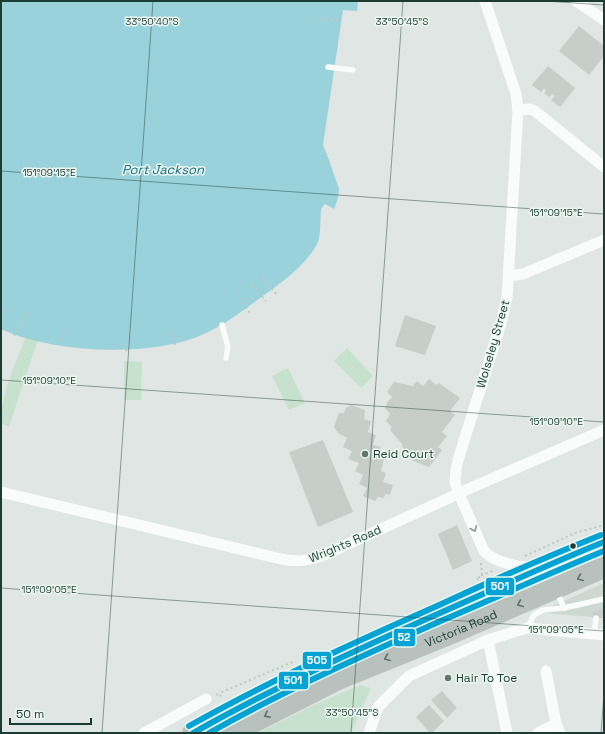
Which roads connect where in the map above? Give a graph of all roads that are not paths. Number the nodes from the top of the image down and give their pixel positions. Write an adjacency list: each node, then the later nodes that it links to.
1 (484, 1): 7 (street, Wolseley Street)
2 (576, 1): 4 (street)
3 (588, 1): 4 (street)
4 (604, 19)
5 (328, 67): 6 (lane)
6 (353, 70)
7 (518, 110): 8 (street); 10 (street, Wolseley Street)
8 (604, 167)
9 (604, 240): 10 (street)
10 (509, 276): 15 (street, Wolseley Street)
11 (222, 325): 12 (lane)
12 (226, 358)
13 (604, 430): 15 (street, Wrights Road)
14 (1, 492): 15 (street, Wrights Road)
15 (459, 494): 18 (street, Wolseley Street, one-way to 18)
16 (599, 546): 18 (highway, Victoria Road)
17 (604, 567): 19 (highway, Victoria Road, one-way to 19)
18 (539, 570): 30 (highway, Victoria Road)
19 (556, 588): 21 (lane); 31 (highway, Victoria Road, one-way to 31)
20 (604, 599): 21 (lane)
21 (564, 608): 23 (lane)
22 (596, 618): 24 (lane)
23 (527, 628): 24 (street); 25 (street)
24 (599, 634)
25 (488, 640): 32 (street); 33 (street)
26 (546, 671): 28 (street)
27 (206, 699): 29 (street)
28 (558, 728): 34 (street)
29 (144, 733)
30 (194, 733)
31 (232, 733)
32 (369, 733)
33 (507, 733)
34 (538, 733)

